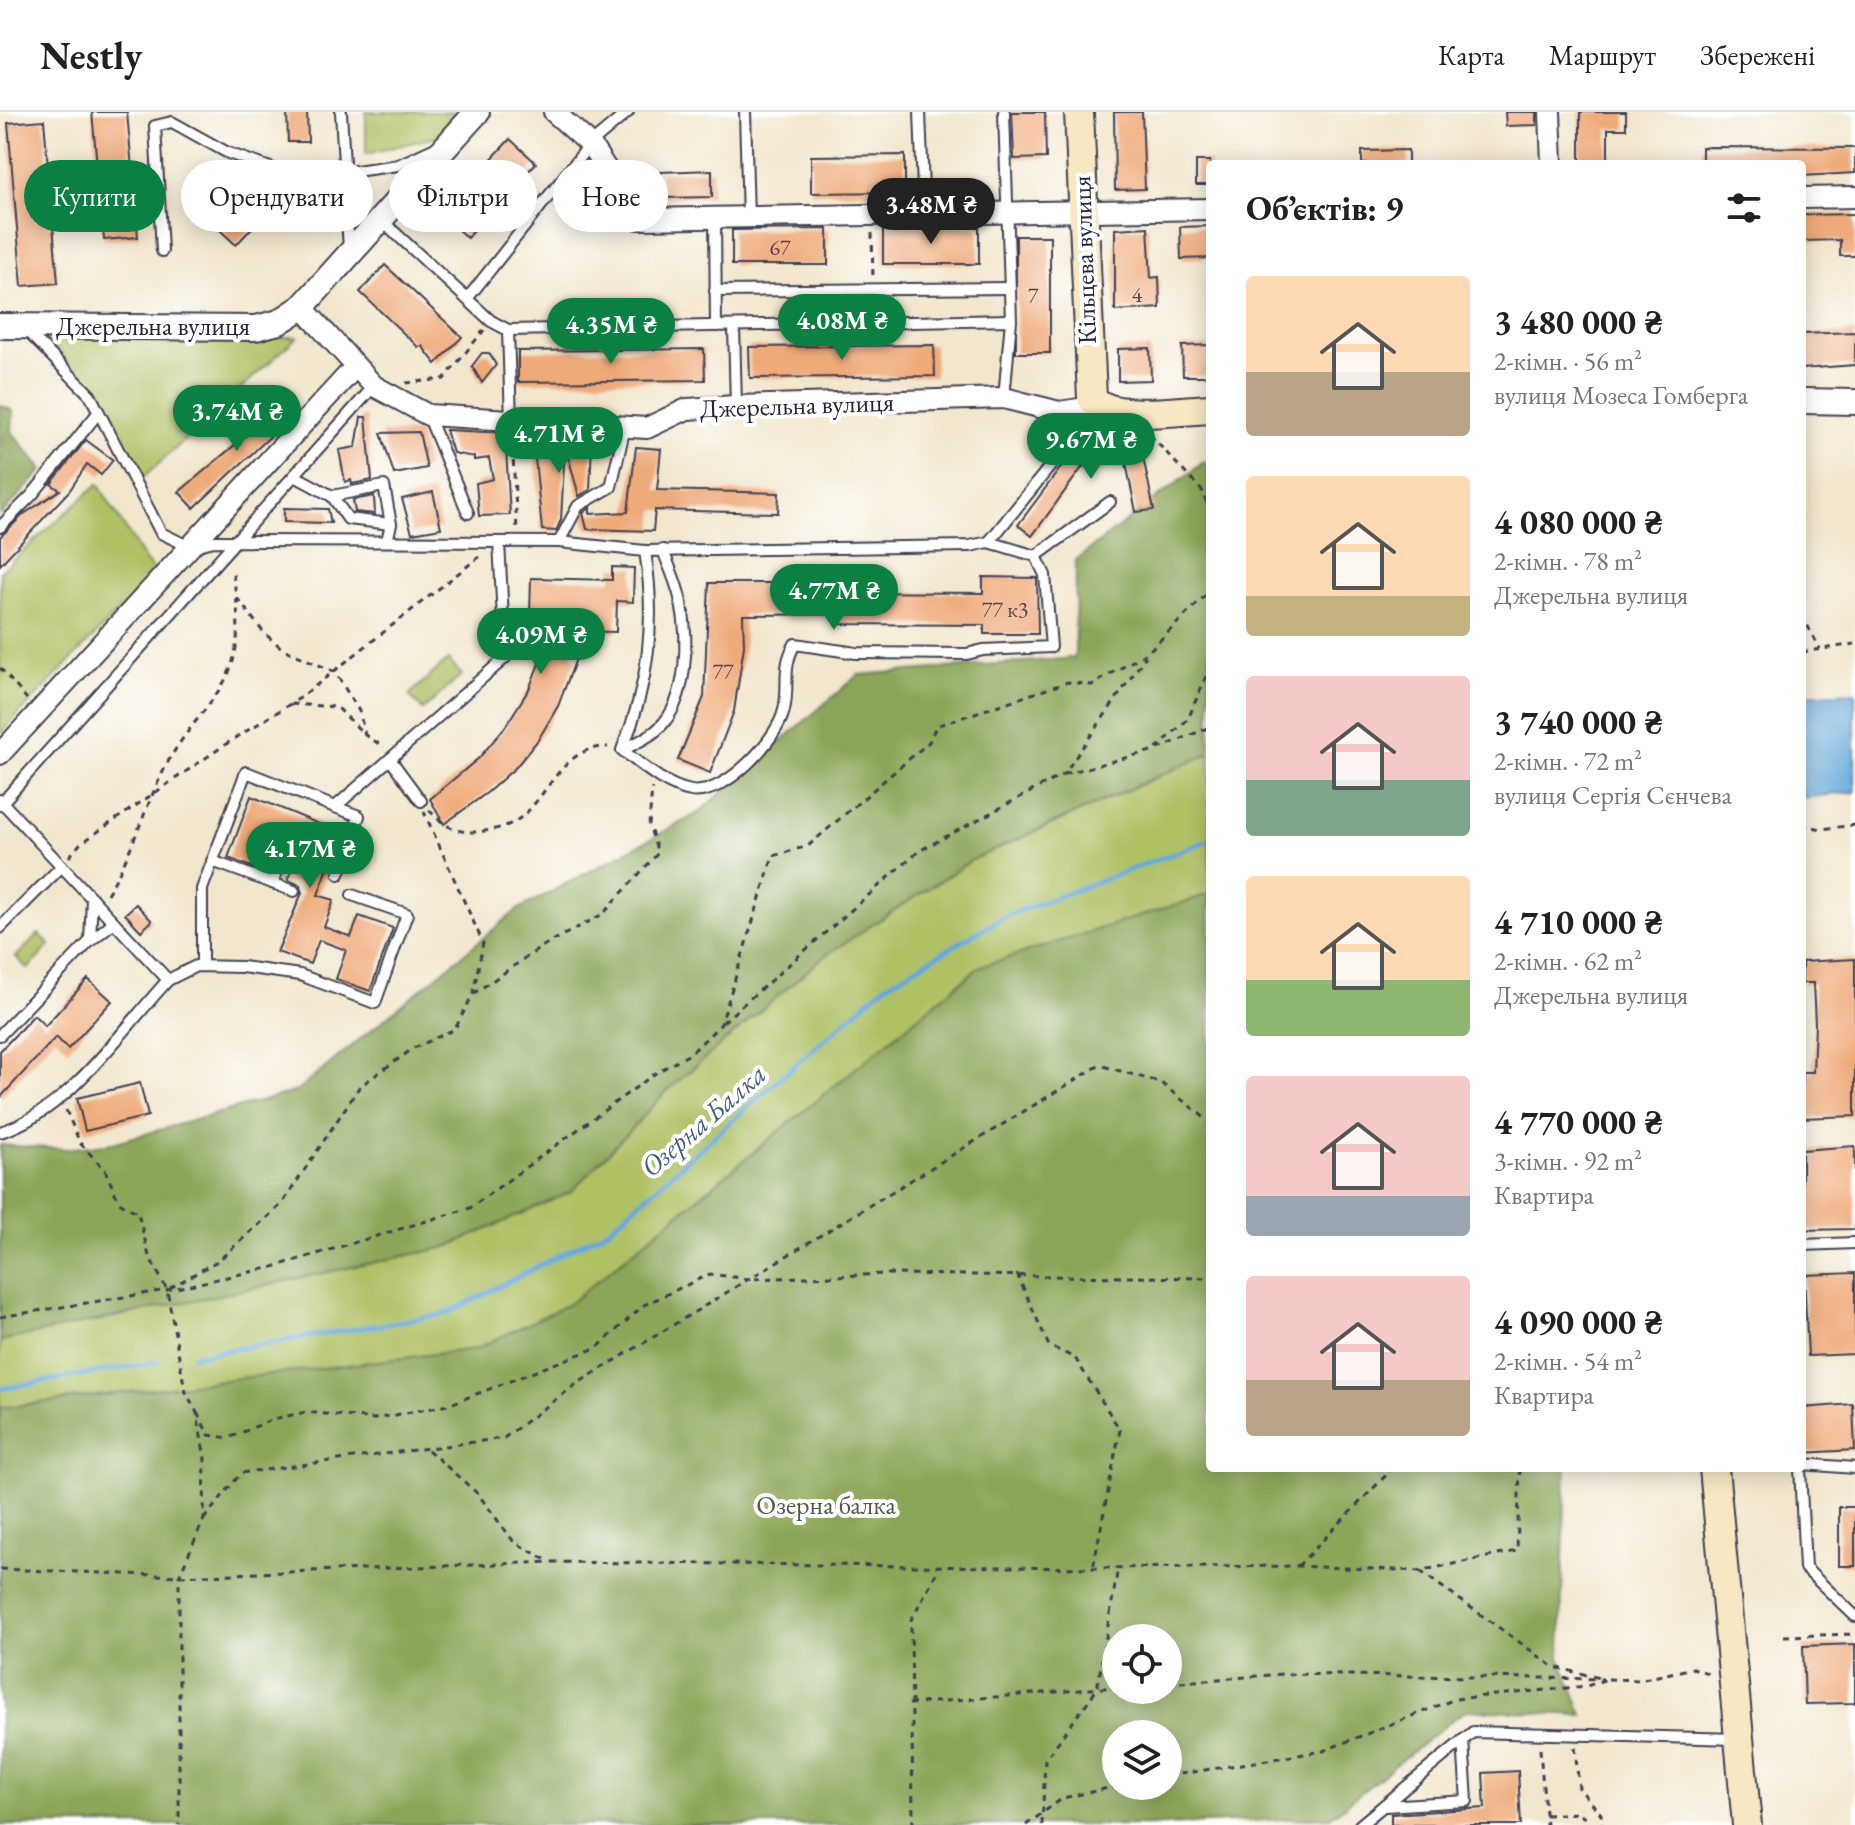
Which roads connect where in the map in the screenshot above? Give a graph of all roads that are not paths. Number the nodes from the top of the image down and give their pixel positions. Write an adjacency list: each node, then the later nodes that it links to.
1 (341, 112): 13 (lane)
2 (477, 112): 10 (street)
3 (554, 112): 11 (street)
4 (628, 112): 11 (lane)
5 (745, 112): 23 (lane)
6 (920, 112): 20 (lane)
7 (1004, 112): 21 (lane)
8 (1079, 112): 19 (main road, Кільцева вулиця)
9 (1550, 112): 14 (street)
10 (448, 142): 15 (lane); 24 (street)
11 (590, 144): 22 (street); 30 (lane)
12 (248, 160): 26 (lane)
13 (342, 160)
14 (1552, 160)
15 (373, 169)
16 (1855, 197): 17 (street)
17 (1806, 198)
18 (1206, 209): 19 (street)
19 (1081, 212): 21 (street); 43 (main road, Кільцева вулиця)
20 (924, 216): 21 (street); 23 (street)
21 (1007, 216): 28 (lane)
22 (715, 218): 23 (street); 29 (lane)
23 (748, 218)
24 (380, 219): 27 (street); 30 (lane)
25 (347, 232): 27 (lane)
26 (162, 251)
27 (349, 253): 31 (street)
28 (1009, 288): 29 (lane); 32 (lane)
29 (715, 291): 34 (lane)
30 (467, 299): 36 (lane)
31 (302, 307): 33 (street, Джерельна вулиця); 37 (street, Джерельна вулиця)
32 (1011, 320): 35 (lane); 39 (lane)
33 (11, 326): 45 (lane)
34 (716, 326): 35 (lane); 36 (lane)
35 (734, 326): 42 (lane)
36 (508, 330): 47 (lane)
37 (355, 367): 38 (street, Джерельна вулиця); 60 (street)
38 (374, 386): 46 (street, Джерельна вулиця); 49 (lane)
39 (1004, 398): 42 (street, Джерельна вулиця); 43 (street, Джерельна вулиця)
40 (1806, 401): 41 (street)
41 (1855, 402)
42 (736, 406): 48 (street, Джерельна вулиця)
43 (1099, 406): 44 (main road, Джерельна вулиця); 59 (lane)
44 (1206, 409)
45 (98, 413): 54 (lane); 60 (lane)
46 (428, 415): 47 (street, Джерельна вулиця); 52 (lane)
47 (511, 421): 48 (street, Джерельна вулиця)
48 (625, 427): 58 (lane)
49 (295, 476): 50 (lane); 55 (lane)
50 (332, 496): 53 (lane); 53 (lane)
51 (1110, 502): 63 (lane)
52 (468, 513)
53 (391, 524): 56 (lane)
54 (0, 527)
55 (235, 541): 56 (lane); 60 (lane); 68 (lane)
56 (387, 541): 57 (lane)
57 (499, 542): 58 (lane); 66 (lane)
58 (559, 542): 62 (lane)
59 (989, 542): 61 (lane); 63 (lane)
60 (190, 547): 65 (street)
61 (663, 550): 62 (lane); 64 (lane)
62 (645, 551): 64 (lane)
63 (1036, 556): 64 (lane)
64 (622, 750)
65 (0, 754)
66 (394, 756): 67 (lane); 69 (lane)
67 (421, 801)
68 (1, 802): 72 (lane)
69 (335, 807): 71 (lane); 73 (lane)
70 (284, 855): 74 (lane)
71 (212, 861): 74 (lane); 81 (lane)
72 (62, 866): 77 (lane); 79 (lane)
73 (339, 874)
74 (272, 883): 75 (lane)
75 (294, 891)
76 (352, 895): 81 (lane)
77 (96, 902): 78 (lane); 80 (lane)
78 (114, 922): 80 (lane); 82 (lane)
79 (0, 928)
80 (90, 941): 83 (lane)
81 (202, 965): 82 (lane)
82 (168, 980): 84 (lane)
83 (0, 1035)
84 (0, 1132)
85 (1855, 1243): 86 (lane)
86 (1806, 1245)
87 (1806, 1466): 88 (lane)
88 (1855, 1468)
89 (1714, 1472): 92 (main road)
90 (1801, 1472): 91 (lane)
91 (1855, 1616)
92 (1739, 1739): 93 (lane); 96 (main road)
93 (1463, 1740): 94 (lane); 94 (lane)
94 (1383, 1806): 95 (lane)
95 (1360, 1825)
96 (1747, 1825)

